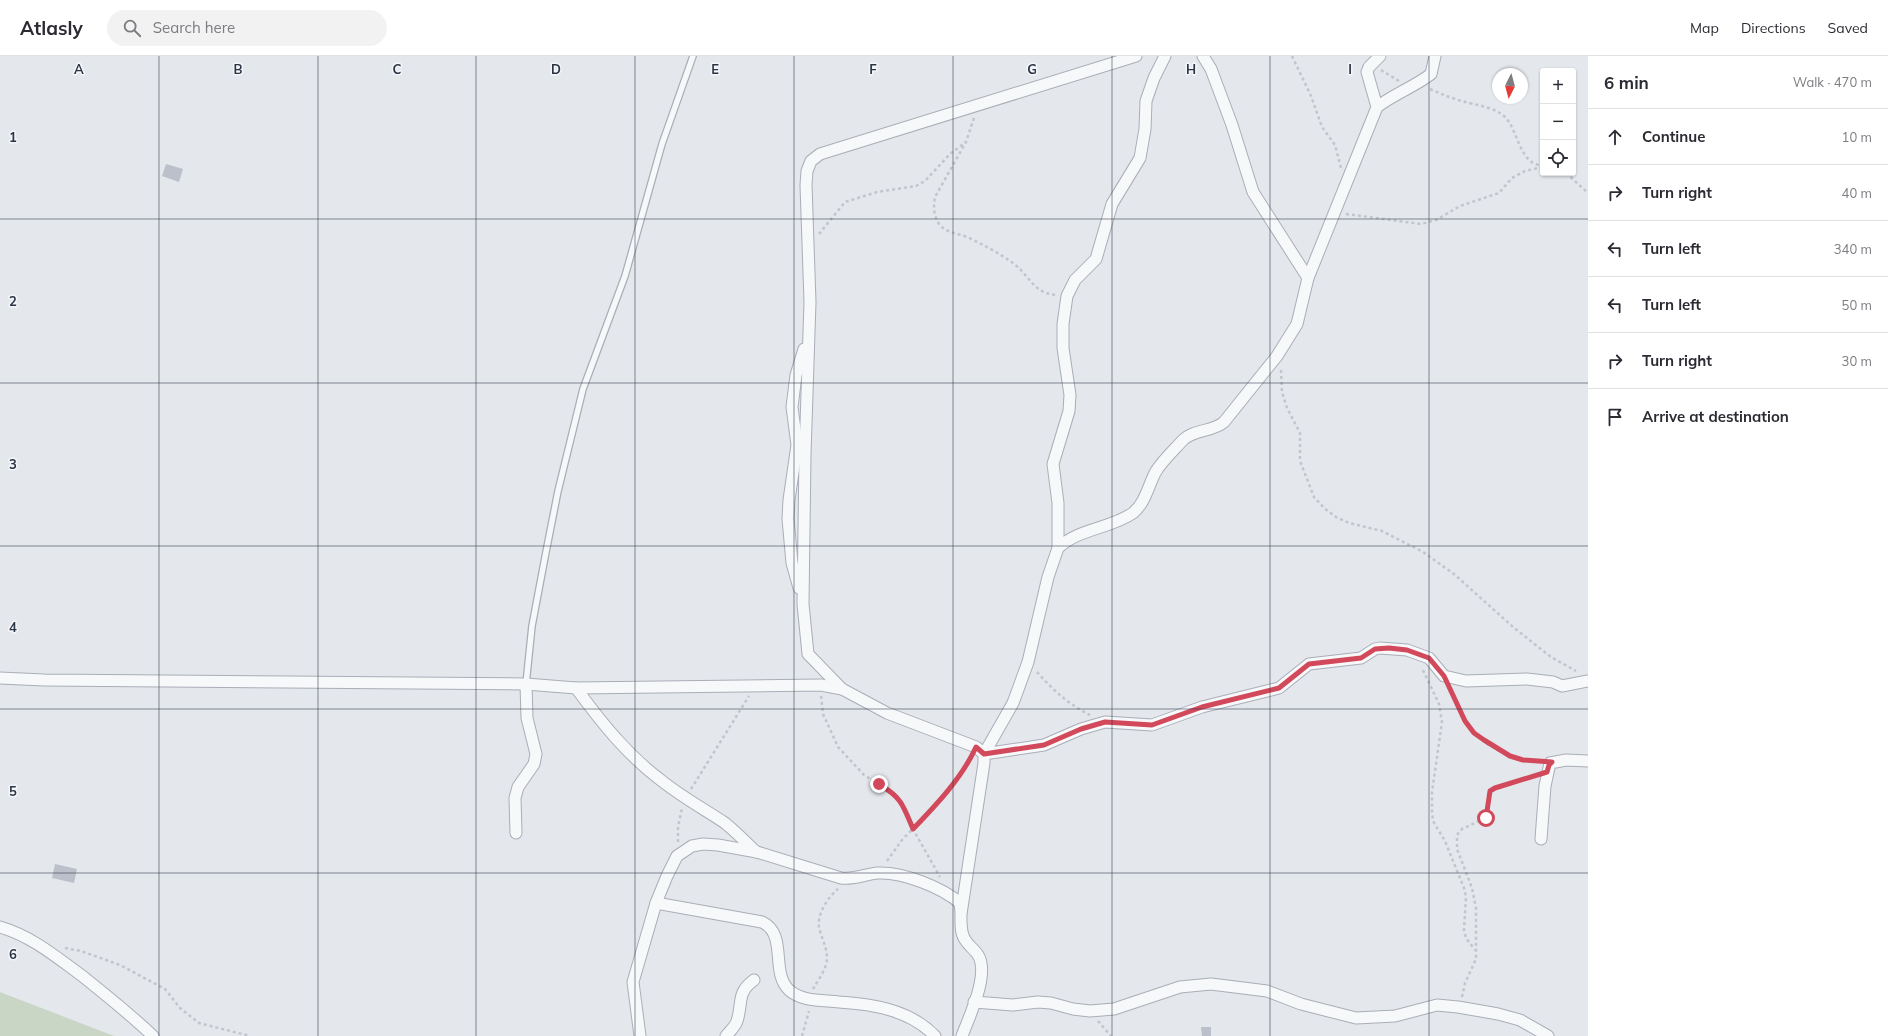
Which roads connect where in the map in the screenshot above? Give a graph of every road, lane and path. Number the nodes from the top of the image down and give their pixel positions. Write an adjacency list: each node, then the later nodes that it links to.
1 (693, 56): 33 (lane)
2 (1136, 56): 10 (street)
3 (1165, 56): 21 (street)
4 (1203, 56): 20 (street)
5 (1292, 56): 16 (path)
6 (1380, 56): 8 (street)
7 (1435, 56): 9 (street)
8 (1371, 66): 9 (path); 11 (street)
9 (1414, 86): 11 (street); 13 (path)
10 (978, 106): 12 (path); 19 (street)
11 (1376, 107): 16 (street)
12 (966, 142): 19 (path); 21 (path)
13 (1540, 165)
14 (1540, 167): 18 (path)
15 (1569, 176): 17 (path)
16 (1349, 180): 18 (street)
17 (1588, 193)
18 (1333, 213): 20 (street)
19 (809, 246): 22 (street)
20 (1308, 278): 24 (street)
21 (1066, 296): 24 (street)
22 (808, 334): 25 (street); 25 (street)
23 (1282, 366): 29 (path)
24 (1058, 548): 28 (street)
25 (803, 604): 27 (street)
26 (1414, 653): 30 (street); 38 (street); 56 (path)
27 (808, 654): 34 (street); 37 (street)
28 (1028, 662): 38 (path); 39 (street)
29 (1581, 672)
30 (1444, 676): 32 (street); 41 (path)
31 (0, 678): 33 (street)
32 (1588, 681)
33 (526, 684): 36 (street); 45 (street)
34 (820, 685): 35 (street); 37 (street); 44 (path)
35 (756, 686): 36 (street); 43 (path)
36 (576, 688): 43 (street)
37 (842, 689): 39 (street)
38 (1105, 722): 39 (street)
39 (980, 751): 44 (path); 53 (street)
40 (1588, 761): 41 (street)
41 (1552, 762): 42 (street)
42 (1547, 772): 46 (street); 56 (path)
43 (686, 799): 47 (street); 48 (path)
44 (913, 829): 49 (path); 51 (path)
45 (516, 833)
46 (1541, 839)
47 (757, 852): 48 (street); 50 (street)
48 (677, 856): 52 (street)
49 (878, 873): 50 (street); 51 (street)
50 (852, 880): 58 (path)
51 (950, 895): 53 (street)
52 (656, 903): 58 (street); 64 (street)
53 (961, 914): 59 (street)
54 (0, 927): 62 (street)
55 (61, 948): 63 (path)
56 (1475, 950): 60 (path)
57 (754, 980): 65 (street)
58 (808, 999): 66 (path); 67 (street)
59 (974, 1002): 61 (street); 68 (street)
60 (1458, 1007): 61 (street); 70 (street)
61 (1090, 1011): 69 (path)
62 (153, 1036)
63 (250, 1036)
64 (640, 1036)
65 (726, 1036)
66 (802, 1036)
67 (935, 1036)
68 (962, 1036)
69 (1111, 1036)
70 (1548, 1036)

